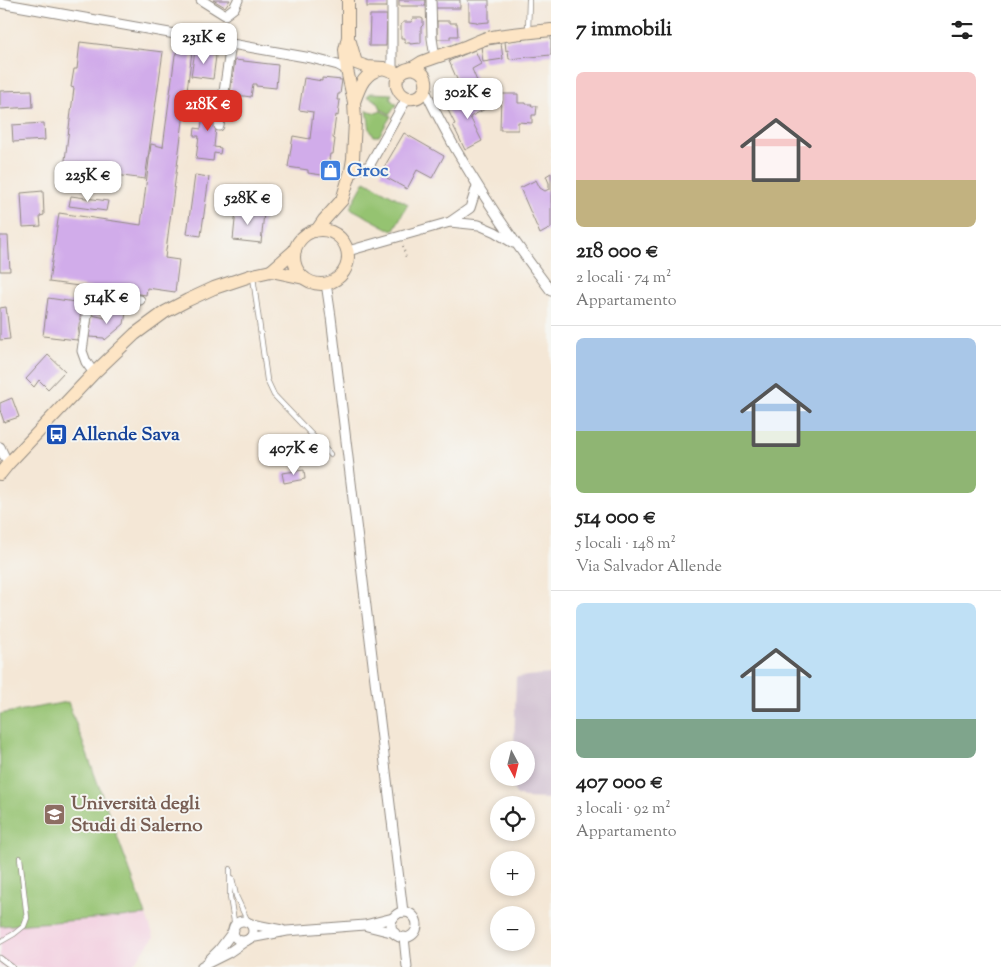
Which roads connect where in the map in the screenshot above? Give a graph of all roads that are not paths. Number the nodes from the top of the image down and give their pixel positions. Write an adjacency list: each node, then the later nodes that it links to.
1 (201, 0): 2 (street)
2 (238, 0)
3 (348, 0): 10 (street)
4 (392, 0): 14 (street)
5 (431, 0): 12 (street)
6 (529, 0): 9 (lane)
7 (0, 3): 11 (street)
8 (551, 30): 9 (street)
9 (528, 33): 12 (street)
10 (348, 38): 13 (street); 14 (street)
11 (231, 44): 13 (street); 17 (street)
12 (435, 58): 14 (street); 15 (street)
13 (347, 70): 16 (street)
14 (396, 70): 15 (street); 15 (street); 16 (street)
15 (419, 90): 18 (street); 19 (street)
16 (354, 102): 18 (street)
17 (219, 126)
18 (351, 172): 21 (street)
19 (477, 186): 20 (street); 22 (street)
20 (450, 222): 22 (street); 24 (street)
21 (317, 230): 23 (street); 24 (street)
22 (517, 246): 29 (street)
23 (295, 250): 25 (street); 27 (street)
24 (348, 251): 28 (street)
25 (271, 271): 26 (street); 27 (street)
26 (253, 275): 31 (street); 33 (lane)
27 (304, 278): 28 (street)
28 (326, 283): 36 (street)
29 (551, 291)
30 (140, 300): 31 (street)
31 (94, 374): 34 (street)
32 (0, 447): 34 (street)
33 (330, 454)
34 (4, 469)
35 (20, 858): 45 (lane)
36 (403, 912): 37 (street); 43 (street)
37 (393, 918): 39 (street); 42 (street)
38 (249, 923): 40 (street); 40 (lane); 41 (street); 44 (street)
39 (365, 925): 41 (street); 42 (street)
40 (234, 928): 44 (street); 48 (street)
41 (288, 931): 44 (street)
42 (395, 933): 43 (street)
43 (404, 937): 49 (street)
44 (248, 939): 48 (street)
45 (0, 942)
46 (0, 958): 47 (lane)
47 (12, 967)
48 (202, 967)
49 (407, 967)

